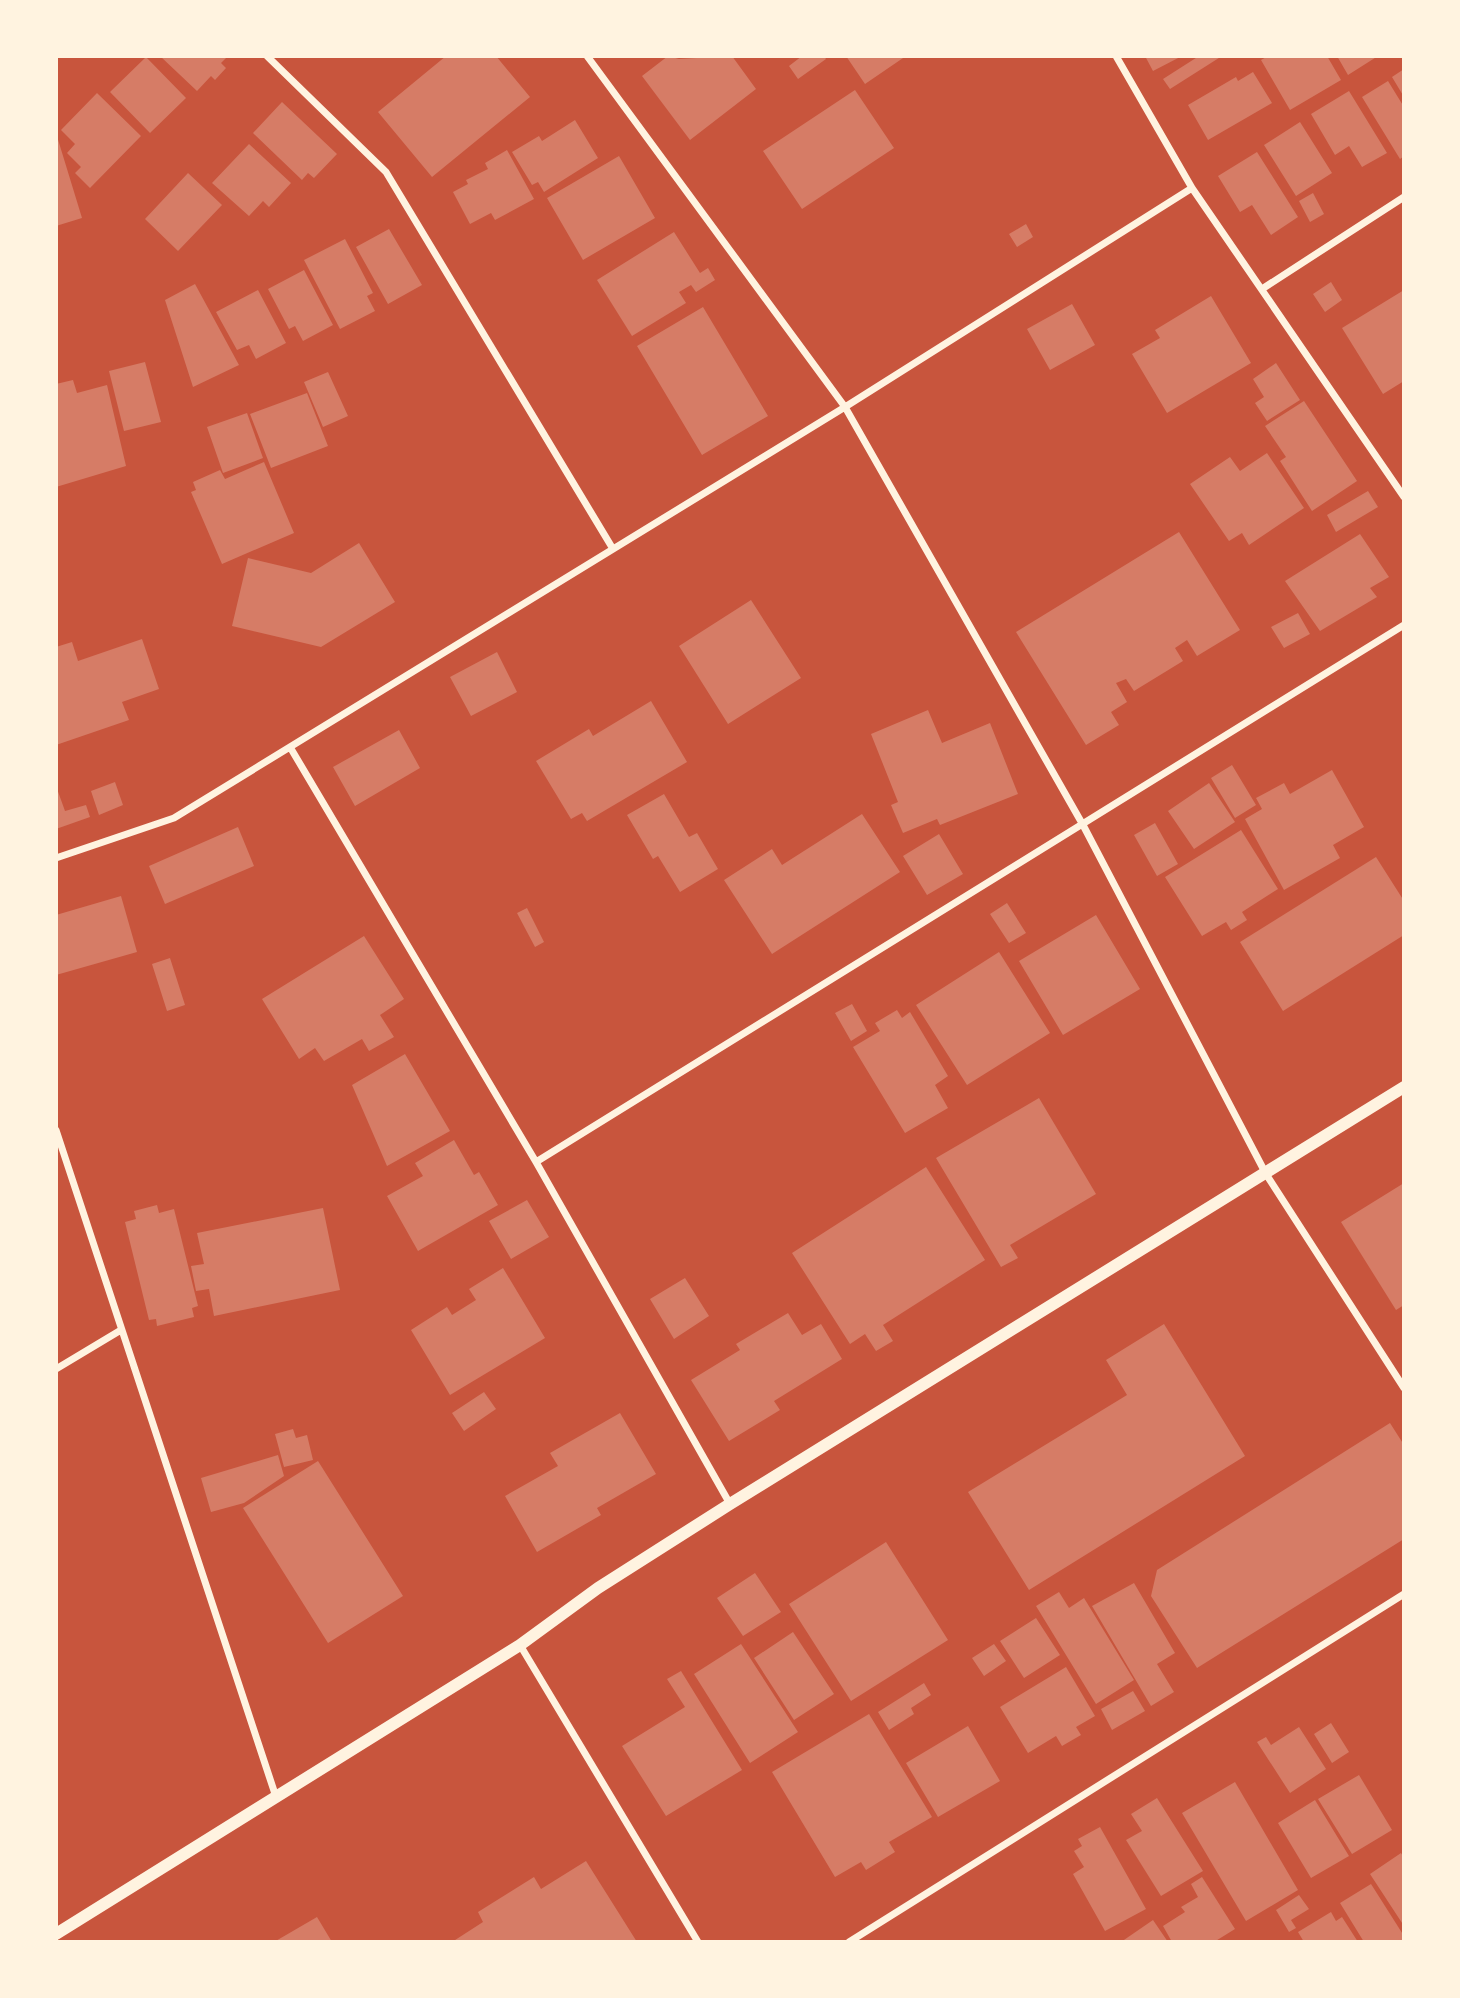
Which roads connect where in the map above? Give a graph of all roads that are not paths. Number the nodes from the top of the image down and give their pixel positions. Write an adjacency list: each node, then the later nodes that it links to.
1 (267, 56): 9 (street)
2 (587, 56): 7 (street)
3 (1116, 56): 4 (street)
4 (1192, 188): 6 (street); 7 (street)
5 (1404, 197): 6 (street)
6 (1262, 289): 8 (street)
7 (845, 407): 9 (street); 12 (street)
8 (1404, 497)
9 (613, 549): 11 (street)
10 (1404, 625): 12 (street)
11 (290, 747): 13 (street); 16 (street)
12 (1083, 825): 16 (street); 17 (street)
13 (56, 858)
14 (1404, 1087): 17 (street)
15 (56, 1130): 18 (street)
16 (536, 1162): 21 (street)
17 (1266, 1174): 20 (street); 21 (street)
18 (121, 1330): 19 (street); 24 (street)
19 (56, 1369)
20 (1404, 1388)
21 (730, 1504): 23 (street)
22 (1404, 1594): 27 (street)
23 (520, 1645): 24 (street); 26 (street)
24 (276, 1797): 25 (street)
25 (56, 1934)
26 (698, 1942)
27 (849, 1942)

